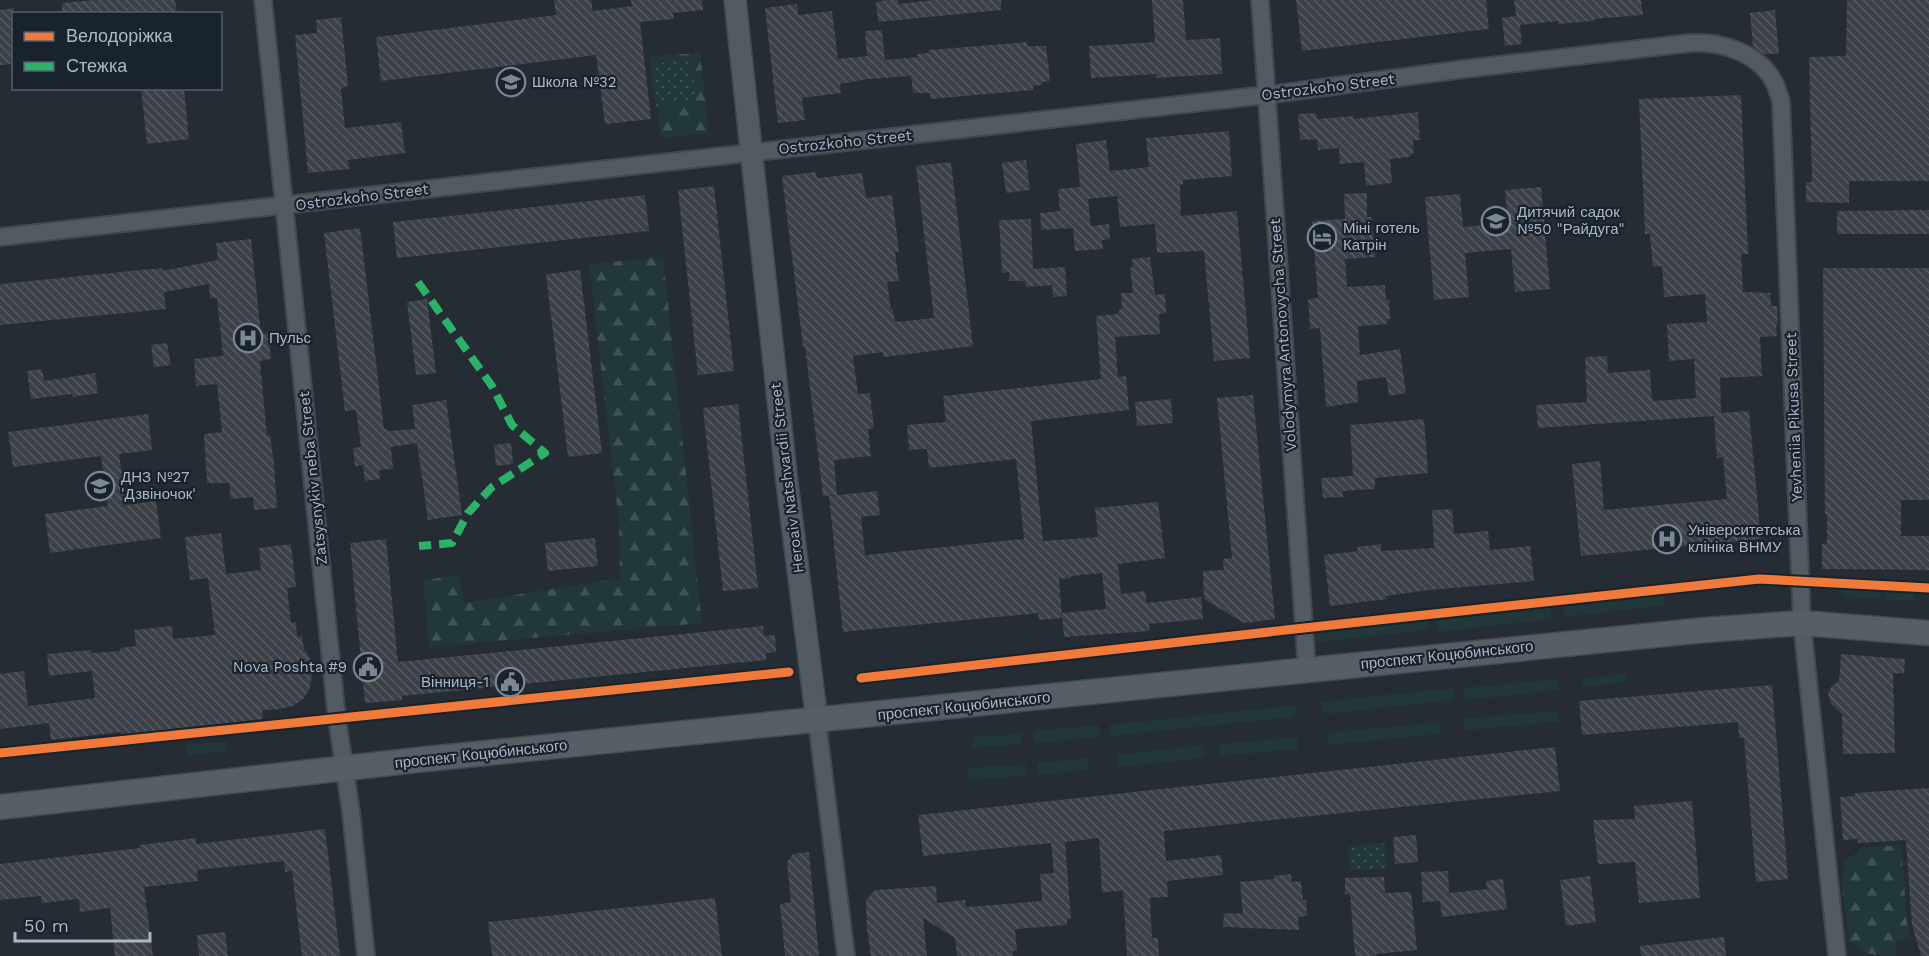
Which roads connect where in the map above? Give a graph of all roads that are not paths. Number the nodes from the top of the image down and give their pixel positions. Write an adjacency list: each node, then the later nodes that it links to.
1 (263, 0): 7 (street, Zatsysnykiv neba Street)
2 (735, 0): 6 (street, Heroaiv Natshvardii Street)
3 (1260, 0): 5 (street, Volodymyra Antonovycha Street)
4 (1690, 43): 5 (street, Ostrozkoho Street); 9 (street, Yevheniia Pikusa Street)
5 (1266, 95): 6 (street, Ostrozkoho Street); 11 (street, Volodymyra Antonovycha Street)
6 (751, 153): 7 (street, Ostrozkoho Street); 12 (street, Heroaiv Natshvardii Street)
7 (285, 206): 8 (street, Ostrozkoho Street); 13 (street, Zatsysnykiv neba Street)
8 (0, 237)
9 (1802, 623): 10 (main road, проспект Коцюбинського); 11 (main road, проспект Коцюбинського); 17 (street, Yevheniia Pikusa Street)
10 (1929, 633)
11 (1307, 670): 12 (main road, проспект Коцюбинського)
12 (817, 721): 13 (main road, проспект Коцюбинського); 16 (street, Heroaiv Natshvardii Street)
13 (344, 768): 14 (main road, проспект Коцюбинського); 15 (street, Zatsysnykiv neba Street)
14 (0, 807)
15 (366, 956)
16 (846, 956)
17 (1837, 956)

